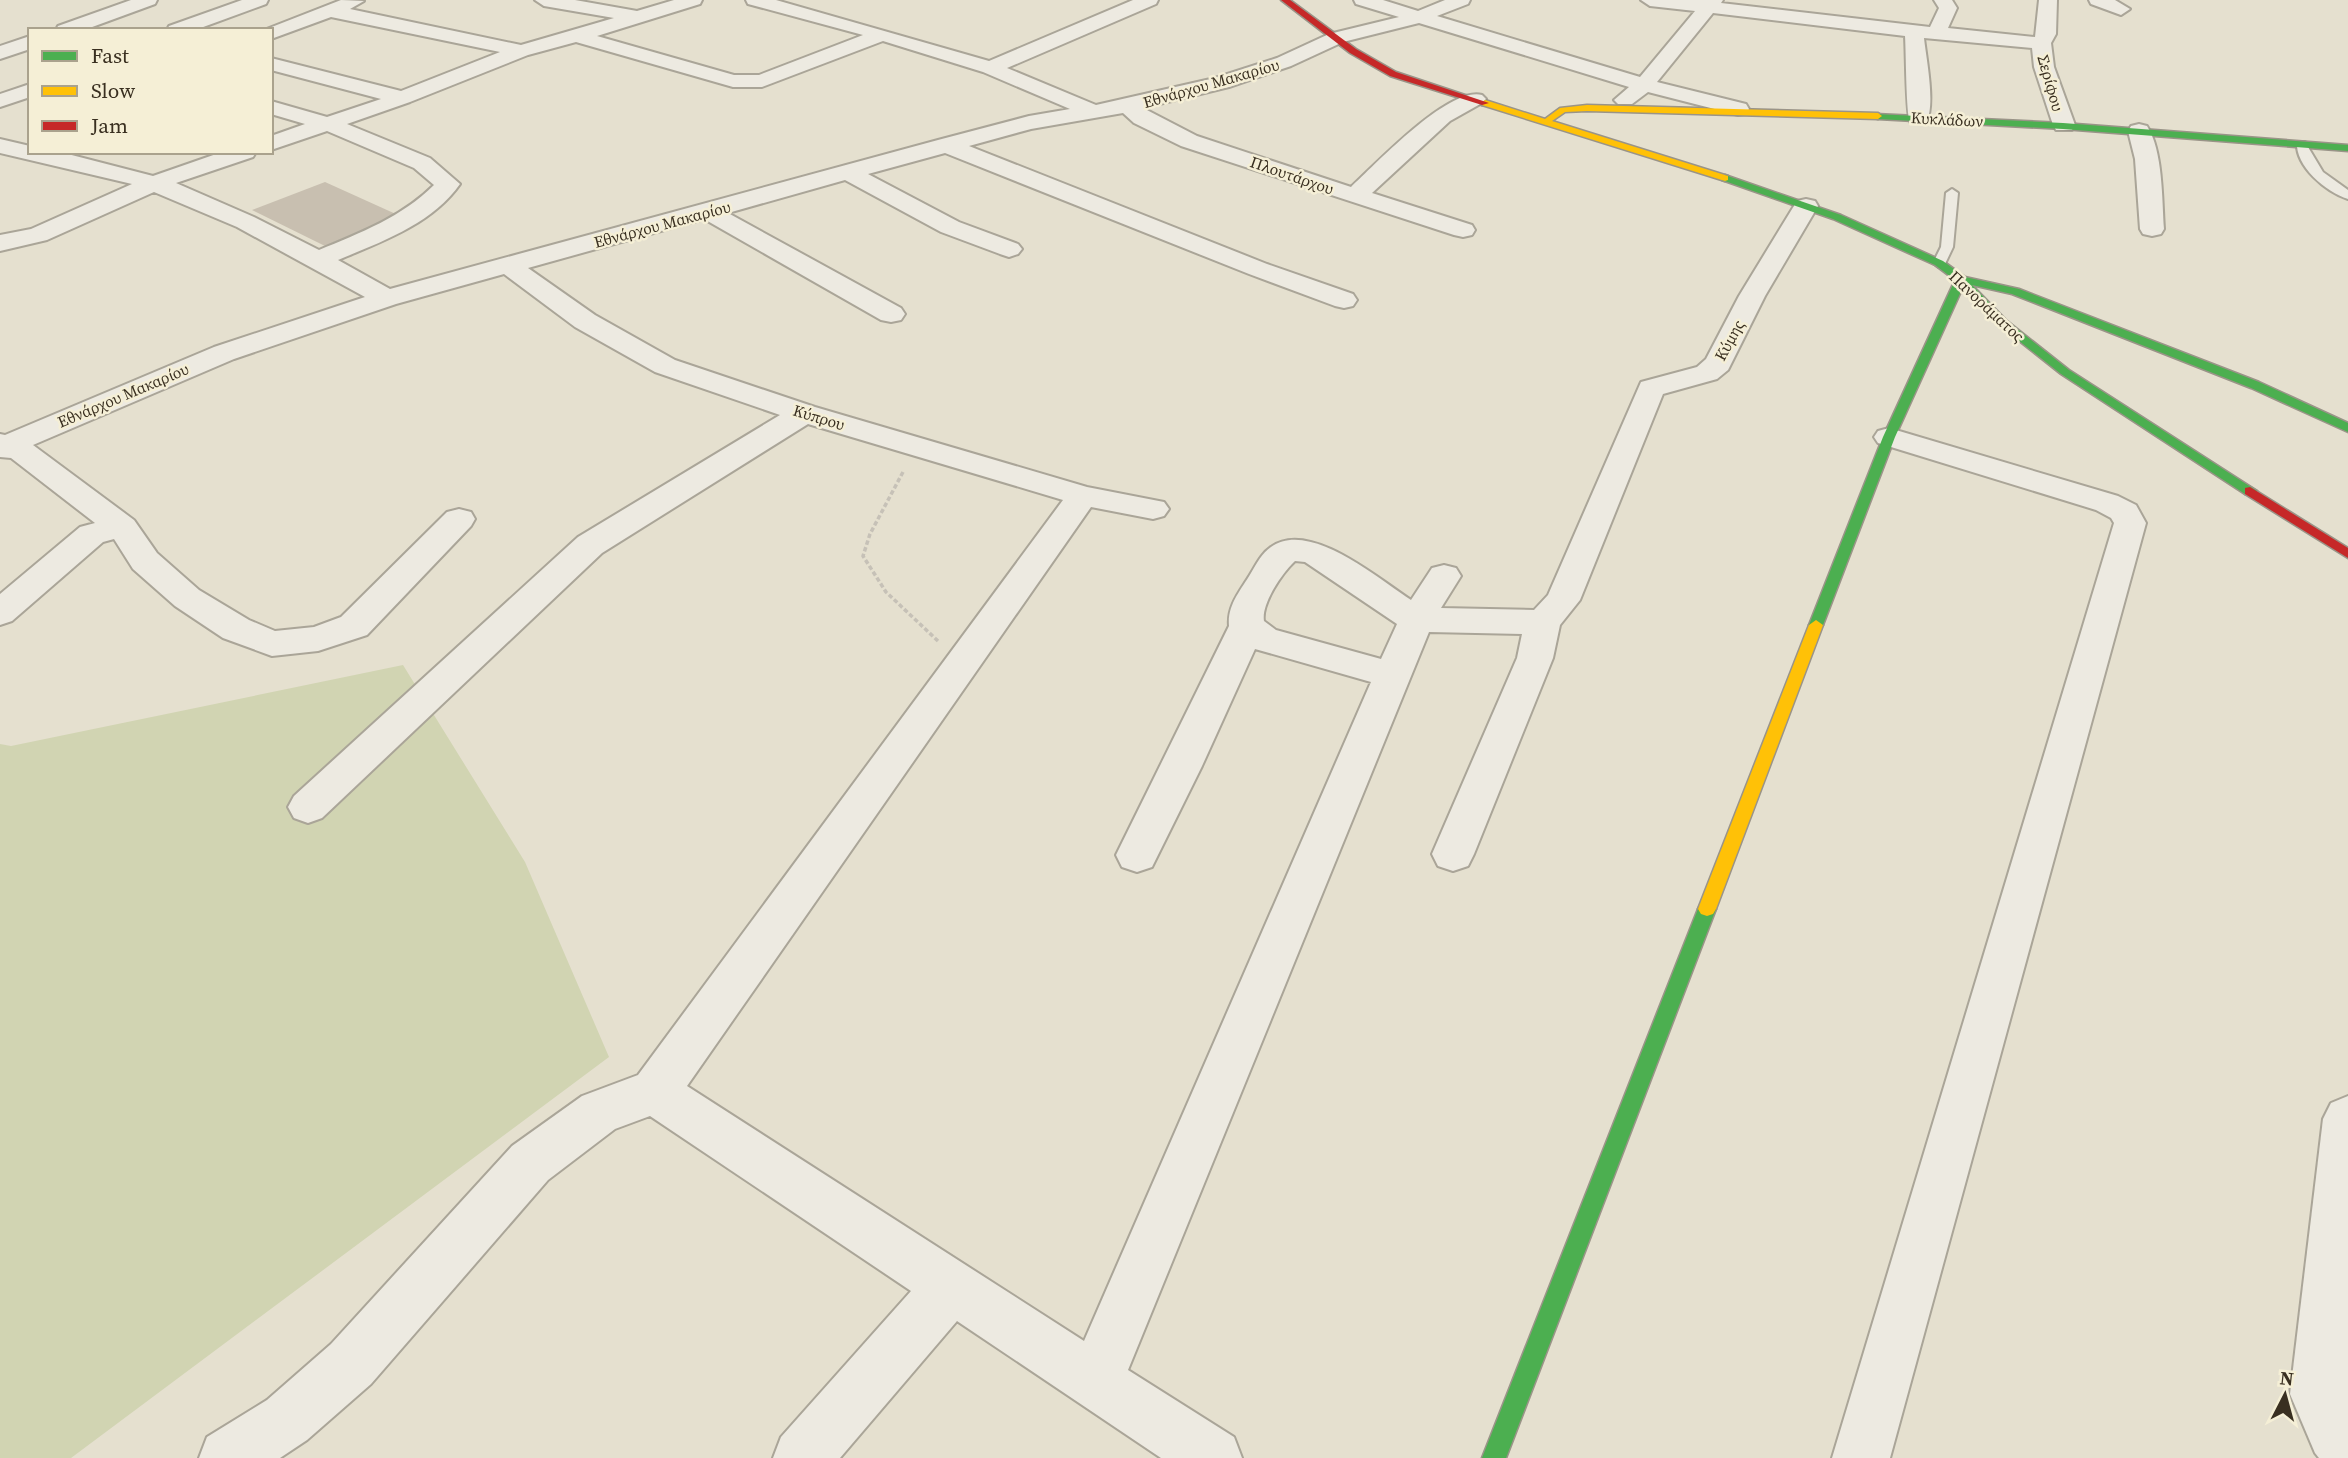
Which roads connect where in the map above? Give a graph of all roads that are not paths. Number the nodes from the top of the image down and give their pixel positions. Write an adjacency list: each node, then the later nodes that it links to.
1 (149, 0): 21 (street)
2 (259, 0): 22 (street)
3 (357, 0): 18 (street)
4 (544, 0): 19 (street)
5 (693, 0): 19 (street)
6 (755, 0): 26 (street)
7 (1149, 0): 34 (street)
8 (1285, 0): 16 (street, Πανοράματος)
9 (1363, 0): 20 (street)
10 (1461, 0): 20 (street, Εθνάρχου Μακαρίου)
11 (1650, 0): 15 (street)
12 (1943, 0): 25 (street)
13 (2048, 0): 30 (street, Σερίφου)
14 (2098, 0): 17 (street)
15 (1710, 4): 23 (street); 35 (street)
16 (1304, 6): 28 (street, Πανοράματος)
17 (2121, 9)
18 (331, 11): 24 (street); 31 (street)
19 (640, 17): 27 (street)
20 (1417, 18): 28 (street, Εθνάρχου Μακαρίου); 35 (street)
21 (71, 28)
22 (182, 28)
23 (1914, 30): 25 (street); 45 (street)
24 (273, 32)
25 (1936, 33): 30 (street)
26 (882, 35): 27 (street); 34 (street)
27 (576, 36): 31 (street)
28 (1336, 38): 38 (street, Πανοράματος); 40 (street, Εθνάρχου Μακαρίου)
29 (28, 43): 32 (street)
30 (2041, 43): 48 (street, Σερίφου)
31 (521, 51): 37 (street)
32 (0, 53)
33 (273, 64): 37 (street)
34 (990, 68): 44 (street)
35 (1644, 85): 42 (street); 43 (street)
36 (28, 91): 39 (street)
37 (403, 97): 47 (street)
38 (1475, 99): 46 (street, Πανοράματος); 62 (street, Πλουτάρχου)
39 (0, 101)
40 (1127, 106): 44 (street, Εθνάρχου Μακαρίου); 62 (street, Πλουτάρχου)
41 (273, 108): 47 (street)
42 (1616, 108): 43 (street, Κυκλάδων); 46 (street, Κυκλάδων)
43 (1738, 109): 45 (street, Κυκλάδων)
44 (1094, 112): 52 (street, Εθνάρχου Μακαρίου)
45 (1918, 117): 48 (street, Κυκλάδων)
46 (1548, 120): 63 (street, Πανοράματος)
47 (328, 124): 50 (street); 69 (street)
48 (2064, 125): 49 (street, Κυκλάδων)
49 (2139, 131): 51 (street, Κυκλάδων); 65 (street)
50 (273, 142)
51 (2301, 144): 54 (street, Κυκλάδων); 61 (lane)
52 (946, 145): 58 (street, Εθνάρχου Μακαρίου); 74 (street)
53 (0, 146): 55 (street)
54 (2348, 148)
55 (28, 153)
56 (33, 154): 59 (street)
57 (239, 154): 59 (street)
58 (849, 173): 64 (street, Εθνάρχου Μακαρίου); 68 (street)
59 (154, 183): 67 (street); 69 (street)
60 (1952, 193): 70 (lane)
61 (2348, 195)
62 (1355, 196): 66 (street)
63 (1806, 206): 70 (street, Πανοράματος); 88 (street, Κύμης)
64 (708, 211): 71 (street, Εθνάρχου Μακαρίου); 75 (street)
65 (2152, 229)
66 (1464, 230)
67 (0, 243)
68 (1009, 249)
69 (318, 259): 73 (street)
70 (1939, 263): 72 (street, Πανοράματος)
71 (509, 266): 73 (street, Εθνάρχου Μακαρίου); 76 (street, Κύπρου)
72 (1961, 279): 77 (street); 78 (street); 84 (street, Πανοράματος)
73 (387, 298): 79 (street, Εθνάρχου Μακαρίου)
74 (1344, 300)
75 (891, 314)
76 (804, 413): 80 (street, Κύπρου); 91 (street)
77 (2348, 428)
78 (1889, 437): 102 (street); 103 (street)
79 (2, 445): 83 (street)
80 (1083, 496): 81 (street, Κύπρου); 94 (street)
81 (1153, 509)
82 (459, 519): 83 (street)
83 (122, 527): 86 (street)
84 (2348, 554)
85 (1444, 576): 87 (street)
86 (0, 613)
87 (1416, 620): 88 (street); 89 (street); 90 (street)
88 (1543, 622): 92 (street)
89 (1247, 626): 90 (street); 93 (street)
90 (1395, 675): 97 (street)
91 (307, 807)
92 (1453, 854)
93 (1137, 855)
94 (655, 1092): 96 (street); 99 (street)
95 (2348, 1119): 98 (street)
96 (951, 1286): 97 (street); 100 (street)
97 (1096, 1380): 101 (street)
98 (2348, 1446)
99 (228, 1458)
100 (802, 1458)
101 (1213, 1458)
102 (1494, 1458)
103 (1861, 1458)

